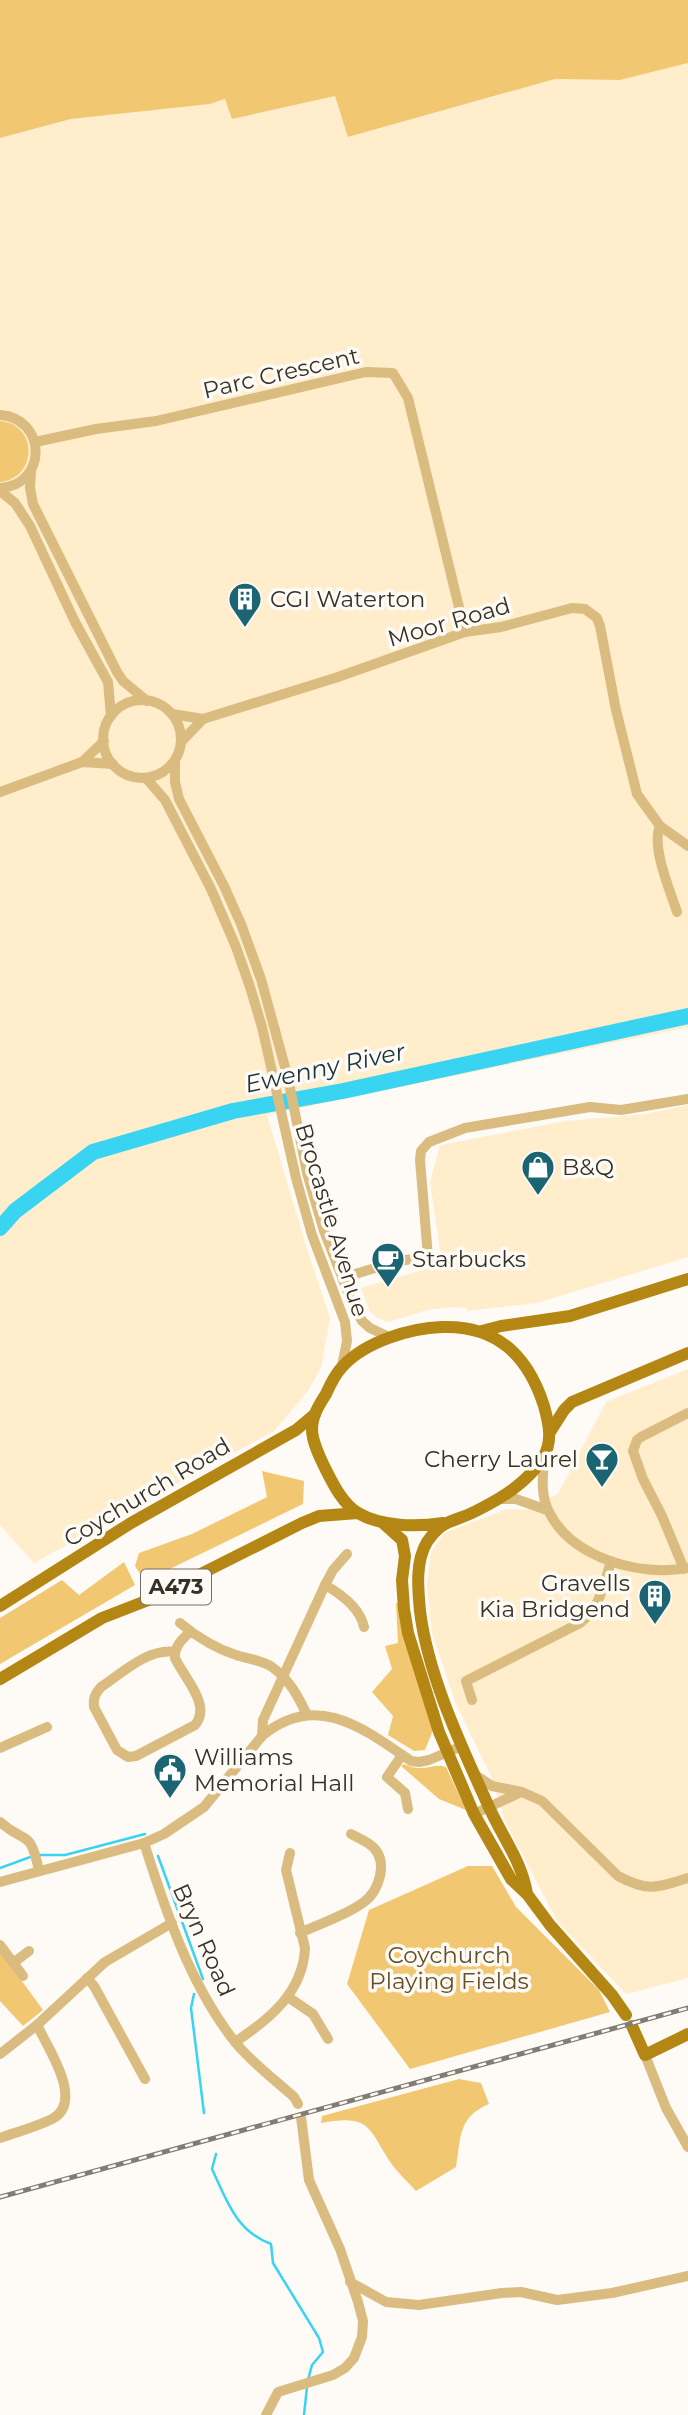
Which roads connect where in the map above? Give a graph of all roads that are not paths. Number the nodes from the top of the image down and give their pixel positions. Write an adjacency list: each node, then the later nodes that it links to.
1 (0, 415): 2 (street)
2 (35, 442): 3 (street); 5 (street, Parc Crescent)
3 (31, 471): 4 (street); 6 (street)
4 (0, 490): 8 (street)
5 (466, 632): 9 (street, Moor Road); 17 (street, Moor Road)
6 (147, 701): 7 (street); 8 (street)
7 (172, 714): 9 (street, Moor Road); 11 (street)
8 (111, 716): 10 (street)
9 (203, 719): 11 (street, Moor Road)
10 (104, 741): 13 (street); 14 (street)
11 (181, 742): 12 (street)
12 (175, 761): 15 (street); 21 (street, Brocastle Avenue)
13 (82, 762): 14 (street); 16 (street)
14 (113, 764): 15 (street)
15 (146, 778): 26 (street, Brocastle Avenue)
16 (0, 792)
17 (660, 826): 18 (street, Moor Road); 19 (street)
18 (688, 846)
19 (677, 912)
20 (688, 1099): 21 (street)
21 (342, 1278): 24 (street, Brocastle Avenue)
22 (688, 1279): 23 (main road)
23 (482, 1331): 24 (main road); 29 (main road)
24 (391, 1338): 26 (main road)
25 (688, 1353): 29 (main road)
26 (342, 1366): 28 (main road)
27 (688, 1413): 38 (street)
28 (315, 1414): 33 (main road); 40 (main road, Coychurch Road)
29 (550, 1432): 30 (main road)
30 (544, 1457): 31 (main road); 32 (street)
31 (499, 1499): 32 (street); 35 (main road)
32 (547, 1510): 37 (street)
33 (358, 1513): 34 (main road); 46 (main road, A473)
34 (382, 1521): 35 (main road); 53 (main road)
35 (443, 1523): 51 (main road)
36 (347, 1554): 39 (street)
37 (611, 1561): 38 (street); 47 (street)
38 (686, 1568)
39 (325, 1585): 42 (street); 45 (street)
40 (0, 1606)
41 (180, 1623): 43 (street)
42 (364, 1627)
43 (190, 1632): 44 (street); 45 (street)
44 (175, 1652): 44 (street)
45 (284, 1677): 48 (street); 50 (street)
46 (0, 1679)
47 (472, 1700)
48 (307, 1715): 50 (street); 54 (street)
49 (47, 1727): 52 (street)
50 (262, 1736): 62 (street)
51 (462, 1746): 53 (street); 55 (main road)
52 (0, 1748)
53 (447, 1752): 54 (street); 59 (main road)
54 (402, 1755): 58 (street)
55 (475, 1774): 56 (street); 57 (main road)
56 (522, 1792): 57 (street); 65 (street)
57 (488, 1806): 59 (street); 67 (main road)
58 (408, 1809)
59 (474, 1814): 67 (main road)
60 (0, 1822): 64 (street)
61 (351, 1834): 69 (street)
62 (144, 1843): 64 (street); 68 (street, Bryn Road)
63 (290, 1853): 69 (street)
64 (39, 1870): 66 (street)
65 (688, 1878)
66 (0, 1882)
67 (527, 1894): 81 (main road)
68 (172, 1923): 74 (street); 79 (street, Bryn Road)
69 (300, 1933): 75 (street)
70 (0, 1945): 72 (street)
71 (29, 1951): 72 (street)
72 (13, 1963): 73 (street)
73 (23, 1976)
74 (87, 1978): 76 (street); 82 (street)
75 (288, 1997): 78 (street); 79 (street)
76 (37, 2025): 80 (street); 85 (street)
77 (688, 2034): 81 (main road)
78 (328, 2039)
79 (235, 2042): 83 (street, Bryn Road)
80 (0, 2054)
81 (645, 2055): 86 (street)
82 (145, 2079)
83 (298, 2104)
84 (301, 2117): 88 (street)
85 (0, 2138)
86 (688, 2147)
87 (688, 2277): 88 (street)
88 (350, 2282): 89 (street)
89 (266, 2415)

